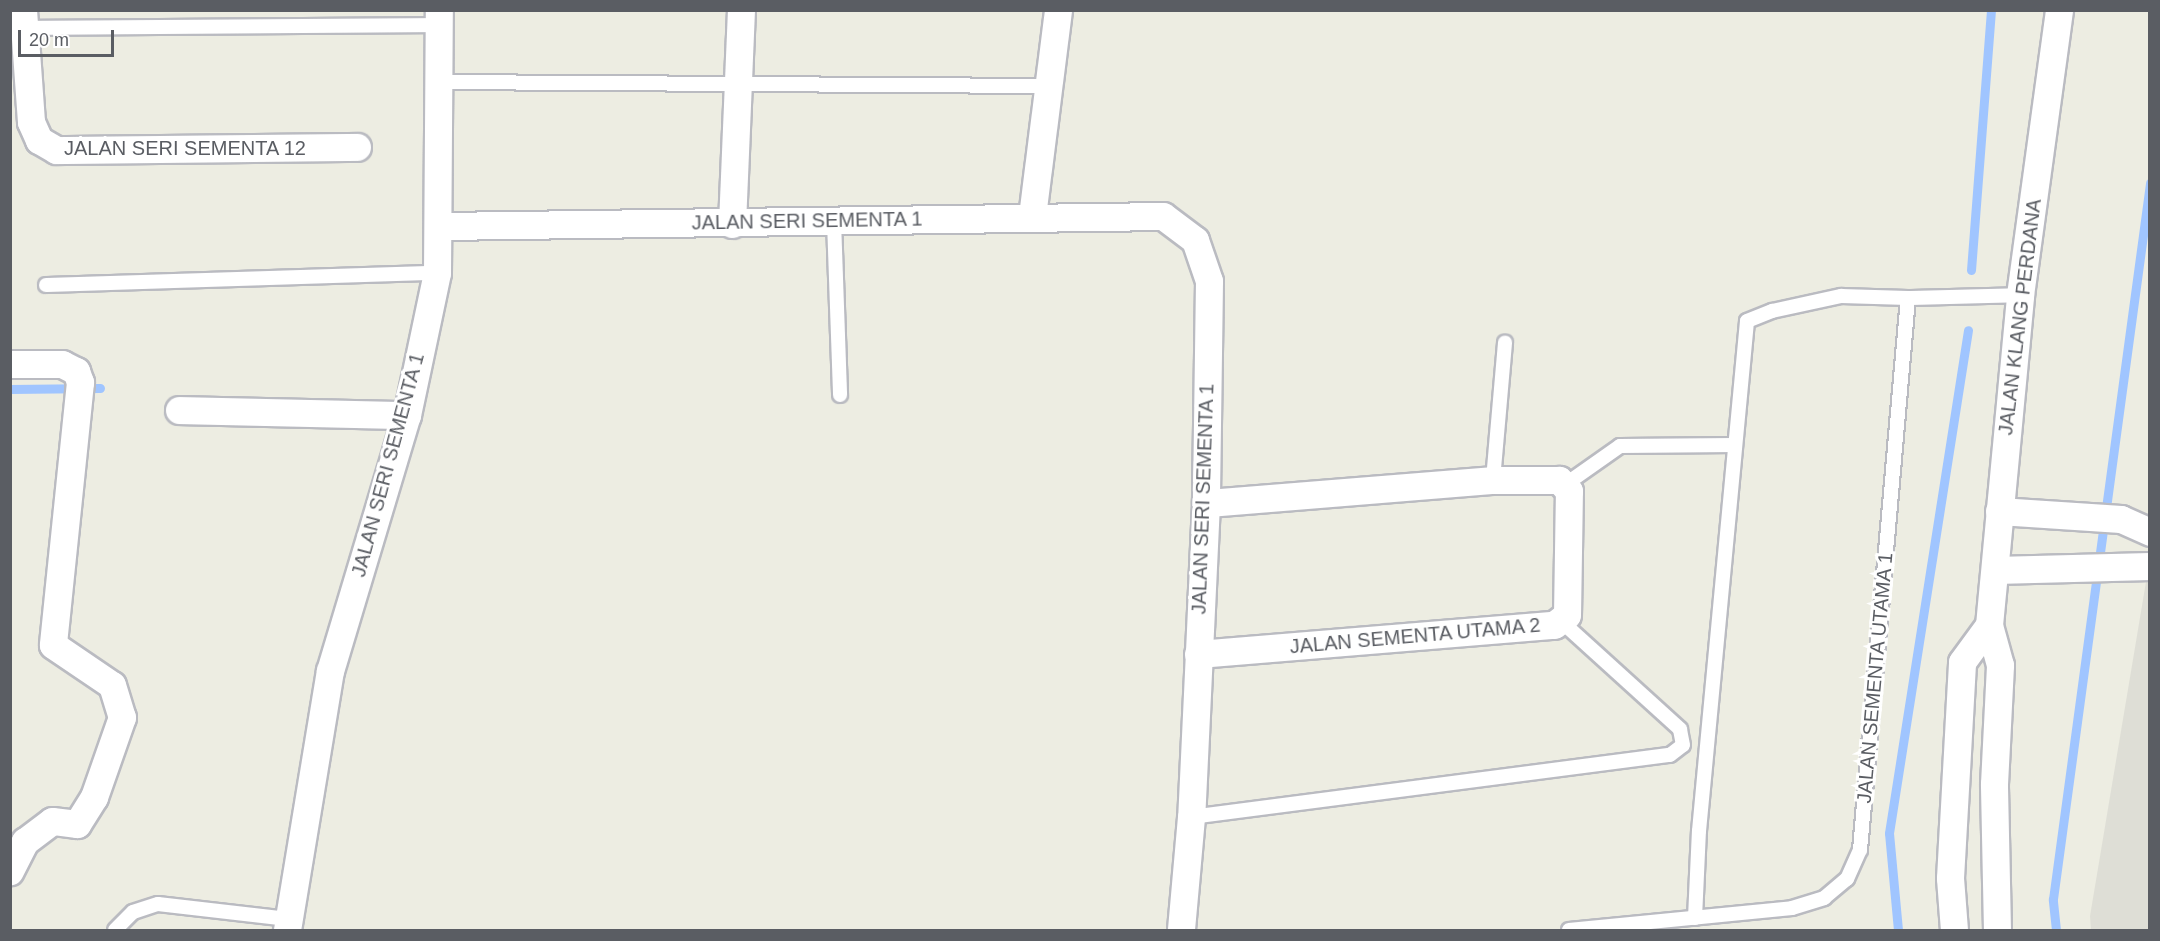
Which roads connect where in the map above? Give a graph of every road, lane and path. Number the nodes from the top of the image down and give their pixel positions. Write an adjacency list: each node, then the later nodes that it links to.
1 (741, 10): 7 (street)
2 (1058, 10): 8 (street)
3 (2059, 10): 16 (street, JALAN KLANG PERDANA)
4 (439, 18): 5 (lane); 6 (street)
5 (23, 19): 9 (street, JALAN SERI SEMENTA 12)
6 (440, 82): 7 (lane); 13 (street)
7 (737, 84): 8 (lane); 12 (street)
8 (1049, 86): 10 (street)
9 (357, 147)
10 (1032, 216): 11 (street, JALAN SERI SEMENTA 1); 26 (street, JALAN SERI SEMENTA 1)
11 (834, 221): 12 (street, JALAN SERI SEMENTA 1); 20 (lane)
12 (732, 224): 13 (street, JALAN SERI SEMENTA 1)
13 (441, 226): 14 (street, JALAN SERI SEMENTA 1)
14 (437, 273): 15 (lane); 22 (street, JALAN SERI SEMENTA 1)
15 (46, 285)
16 (2020, 295): 17 (lane); 27 (street, JALAN KLANG PERDANA)
17 (1908, 298): 23 (lane); 38 (lane, JALAN SEMENTA UTAMA 1)
18 (1505, 343): 24 (lane)
19 (10, 364): 37 (street)
20 (840, 395)
21 (180, 410): 22 (street)
22 (406, 415): 39 (street, JALAN SERI SEMENTA 1)
23 (1735, 446): 25 (lane); 35 (lane)
24 (1493, 480): 25 (street); 26 (street)
25 (1566, 484): 31 (street, JALAN SEMENTA UTAMA 2)
26 (1206, 503): 33 (street, JALAN SERI SEMENTA 1)
27 (1999, 511): 28 (street); 30 (street, JALAN KLANG PERDANA)
28 (2150, 532)
29 (2150, 566): 30 (street)
30 (1995, 570): 32 (street, JALAN KLANG PERDANA)
31 (1562, 622): 33 (street, JALAN SEMENTA UTAMA 2); 34 (lane)
32 (1989, 625): 43 (street, JALAN KLANG PERDANA); 44 (street, JALAN KLANG PERDANA)
33 (1198, 654): 36 (street, JALAN SERI SEMENTA 1)
34 (1683, 745): 35 (lane); 36 (lane)
35 (1707, 747): 38 (lane)
36 (1191, 817): 41 (street, JALAN SERI SEMENTA 1)
37 (10, 871)
38 (1695, 918): 42 (lane, JALAN SEMENTA UTAMA 1)
39 (277, 924): 40 (lane)
40 (115, 930)
41 (1181, 930)
42 (1569, 930)
43 (1954, 930)
44 (1997, 930)

